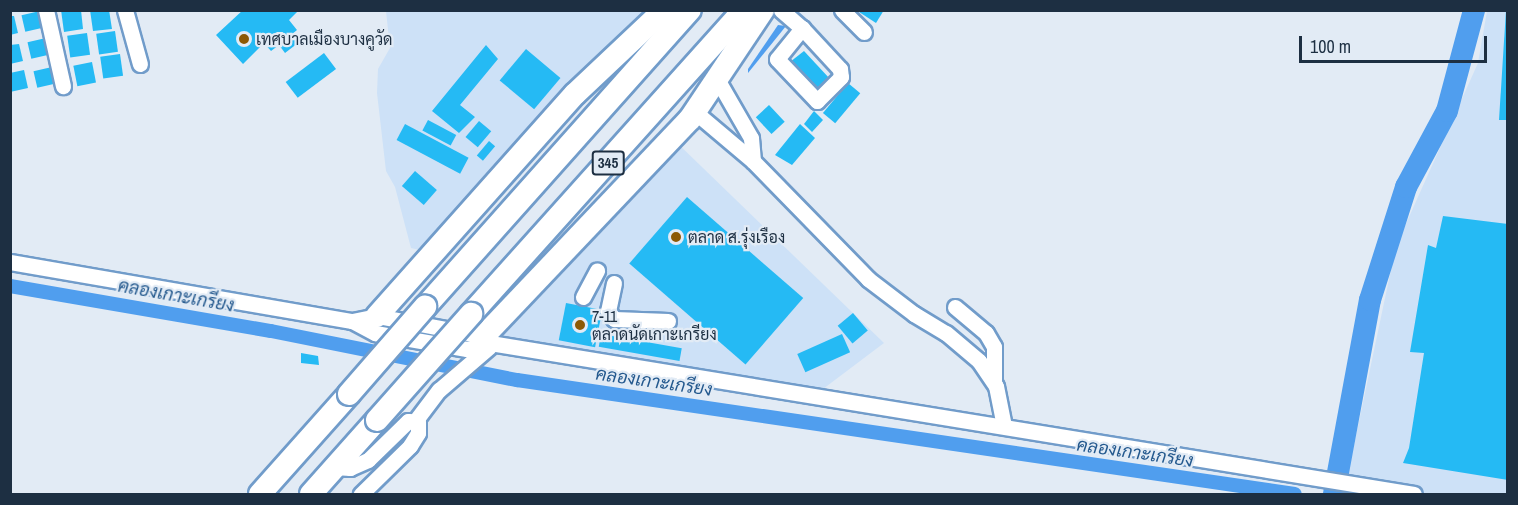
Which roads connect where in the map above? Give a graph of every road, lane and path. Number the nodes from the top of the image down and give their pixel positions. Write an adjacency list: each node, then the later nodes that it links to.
1 (46, 10): 13 (street)
2 (125, 10): 11 (street)
3 (664, 10): 14 (main road)
4 (690, 10): 16 (main road, 345)
5 (744, 10): 17 (main road, 345)
6 (763, 10): 12 (main road)
7 (781, 10): 9 (street)
8 (842, 10): 10 (street)
9 (802, 28): 9 (street)
10 (864, 32)
11 (140, 64)
12 (717, 79): 15 (main road); 19 (street)
13 (63, 86)
14 (575, 94): 16 (main road); 25 (main road)
15 (694, 112): 18 (main road); 19 (street)
16 (597, 116): 33 (main road, 345, bridge)
17 (647, 121): 18 (main road); 32 (main road, 345, bridge)
18 (672, 138): 28 (main road)
19 (753, 161): 29 (street)
20 (10, 262): 26 (street)
21 (597, 271): 23 (street)
22 (614, 283): 27 (street)
23 (583, 297)
24 (955, 306): 29 (street)
25 (377, 316): 26 (street); 28 (street)
26 (352, 321): 28 (street)
27 (668, 321)
28 (489, 341): 30 (street); 31 (street)
29 (994, 380): 31 (street)
30 (416, 420): 32 (street); 35 (street)
31 (1004, 426): 36 (street)
32 (335, 467): 34 (main road, 345)
33 (260, 495)
34 (310, 495)
35 (362, 495)
36 (1414, 495)

